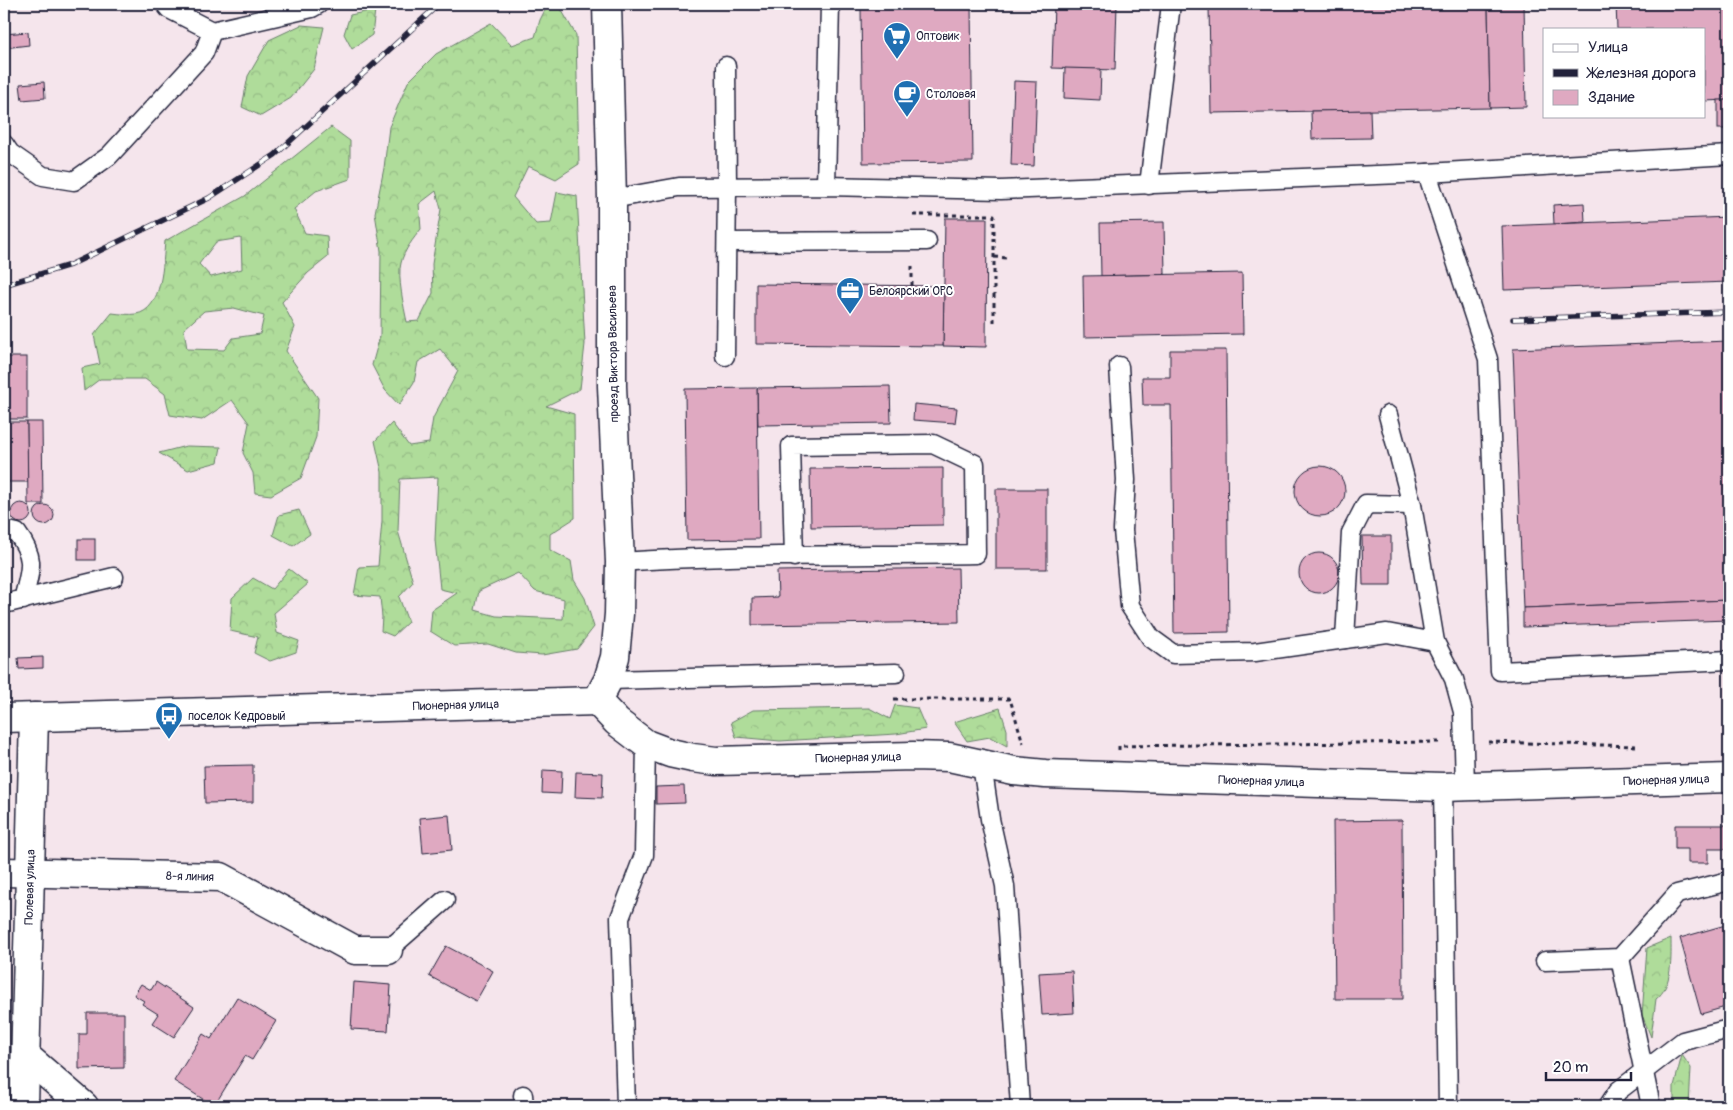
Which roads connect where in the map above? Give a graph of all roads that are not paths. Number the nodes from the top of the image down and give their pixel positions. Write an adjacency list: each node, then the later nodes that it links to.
1 (165, 4): 6 (lane)
2 (319, 4): 6 (lane)
3 (607, 4): 14 (street, проезд Виктора Васильева)
4 (830, 4): 12 (lane)
5 (1171, 4): 11 (lane)
6 (212, 31): 8 (lane)
7 (726, 66): 13 (lane)
8 (4, 144)
9 (1729, 155): 10 (lane)
10 (1427, 174): 11 (lane); 29 (lane)
11 (1148, 185): 12 (lane)
12 (826, 186): 13 (lane)
13 (727, 187): 14 (lane); 16 (lane)
14 (612, 199): 23 (street, проезд Виктора Васильева)
15 (927, 241): 16 (lane)
16 (727, 242): 17 (lane)
17 (725, 356)
18 (1119, 366): 27 (lane)
19 (1388, 415): 20 (lane)
20 (1412, 505): 27 (lane); 28 (lane)
21 (4, 530): 25 (lane)
22 (794, 557): 22 (lane); 23 (lane)
23 (620, 562): 31 (street, проезд Виктора Васильева)
24 (114, 577): 25 (lane)
25 (23, 600): 26 (lane)
26 (4, 604)
27 (1345, 639): 28 (lane)
28 (1434, 642): 37 (lane)
29 (1729, 660)
30 (896, 673): 31 (lane)
31 (602, 691): 32 (street, Пионерная улица); 34 (street, Пионерная улица)
32 (34, 717): 33 (street, Пионерная улица); 38 (street, Полевая улица)
33 (4, 718)
34 (646, 744): 35 (street, Пионерная улица); 49 (lane)
35 (982, 765): 37 (street, Пионерная улица); 50 (lane)
36 (1729, 778): 37 (street, Пионерная улица)
37 (1454, 786): 51 (lane)
38 (17, 872): 41 (street, 8-я линия); 45 (street, Полевая улица)
39 (1729, 881): 42 (lane)
40 (445, 900): 41 (lane)
41 (388, 950)
42 (1620, 958): 43 (lane); 46 (lane)
43 (1545, 961)
44 (1729, 1029): 46 (lane)
45 (26, 1056): 47 (street, Полевая улица); 48 (street)
46 (1644, 1070): 52 (lane); 53 (lane)
47 (24, 1106)
48 (84, 1106)
49 (626, 1106)
50 (1020, 1106)
51 (1448, 1106)
52 (1608, 1106)
53 (1651, 1106)

